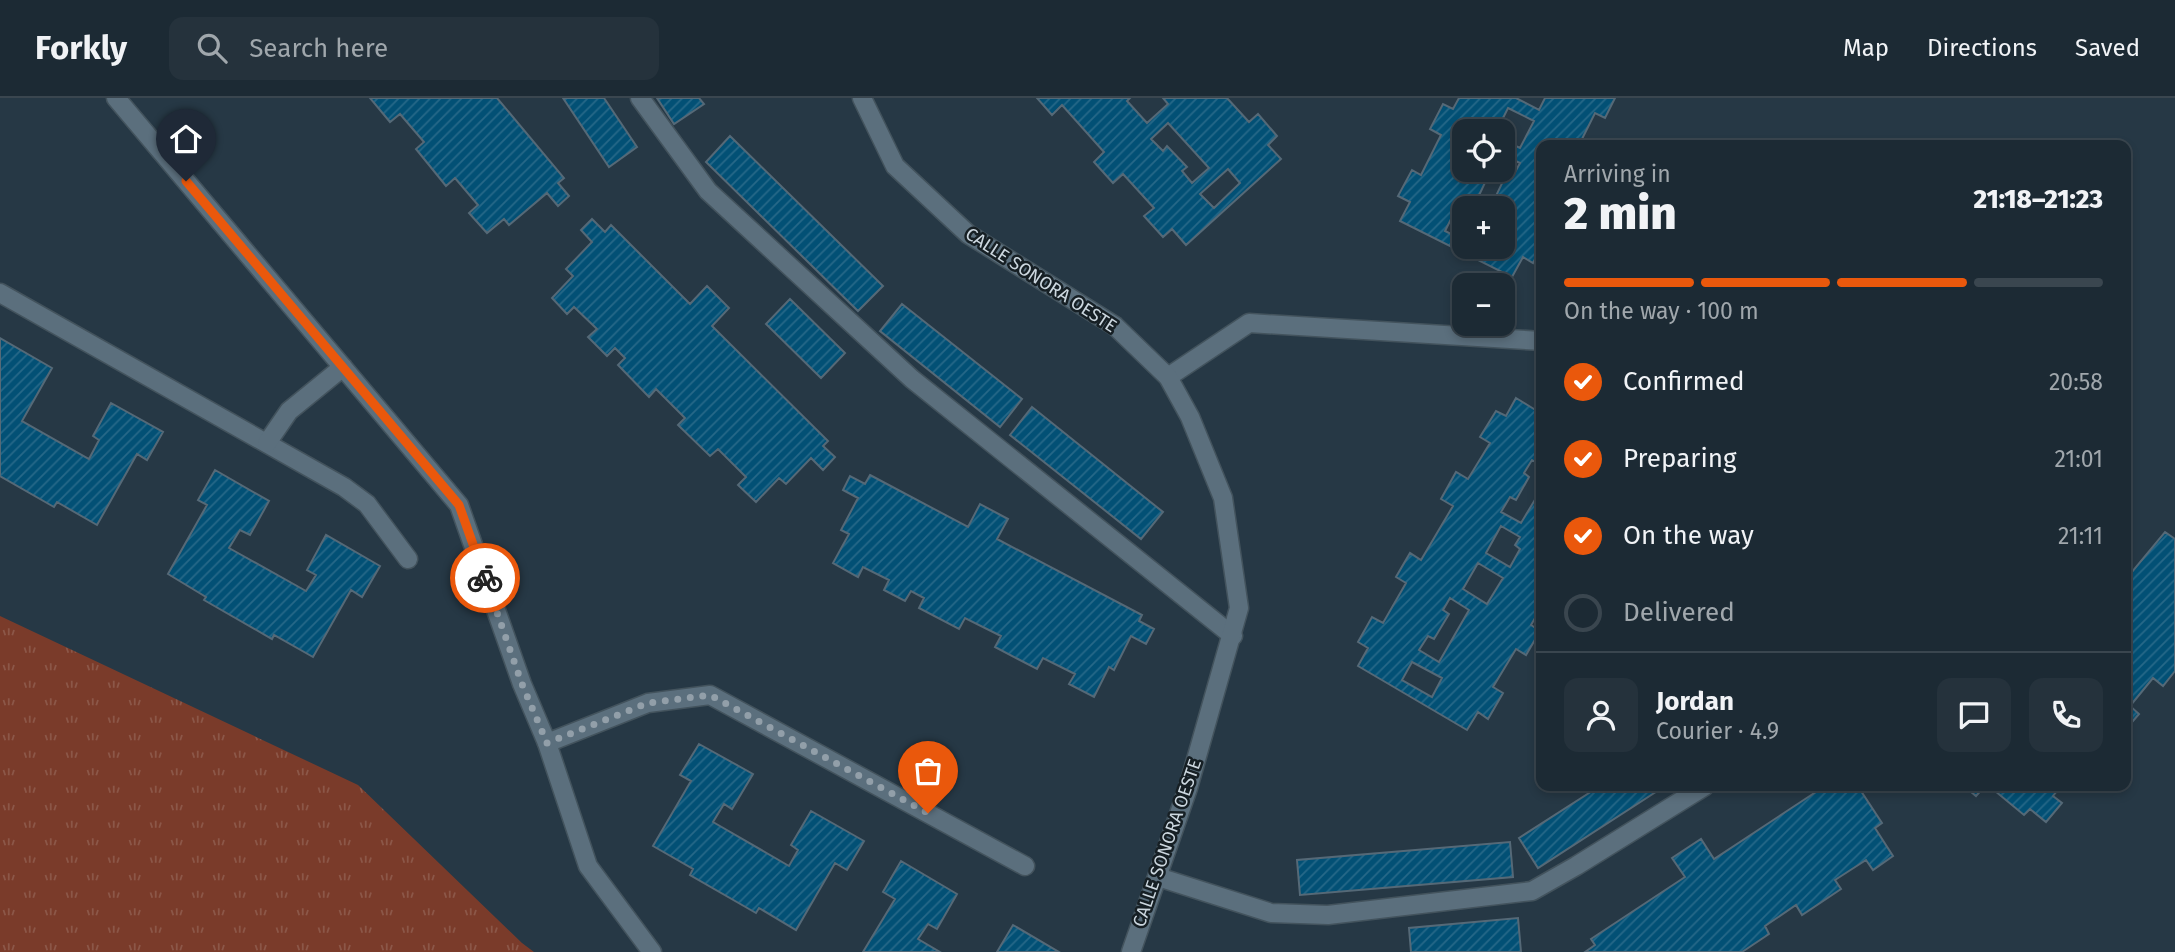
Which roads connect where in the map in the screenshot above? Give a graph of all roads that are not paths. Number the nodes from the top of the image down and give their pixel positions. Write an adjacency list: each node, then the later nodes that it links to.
1 (116, 98): 6 (street)
2 (640, 98): 10 (street)
3 (862, 98): 7 (street, CALLE SONORA OESTE)
4 (0, 293): 8 (street)
5 (1536, 341): 7 (street)
6 (343, 367): 8 (street); 11 (street)
7 (1168, 377): 10 (street, CALLE SONORA OESTE)
8 (267, 443): 9 (street)
9 (408, 559)
10 (1233, 636): 14 (street, CALLE SONORA OESTE)
11 (547, 743): 13 (street); 15 (street)
12 (1697, 791): 14 (street)
13 (1025, 866)
14 (1158, 877): 16 (street, CALLE SONORA OESTE)
15 (652, 952)
16 (1130, 952)

